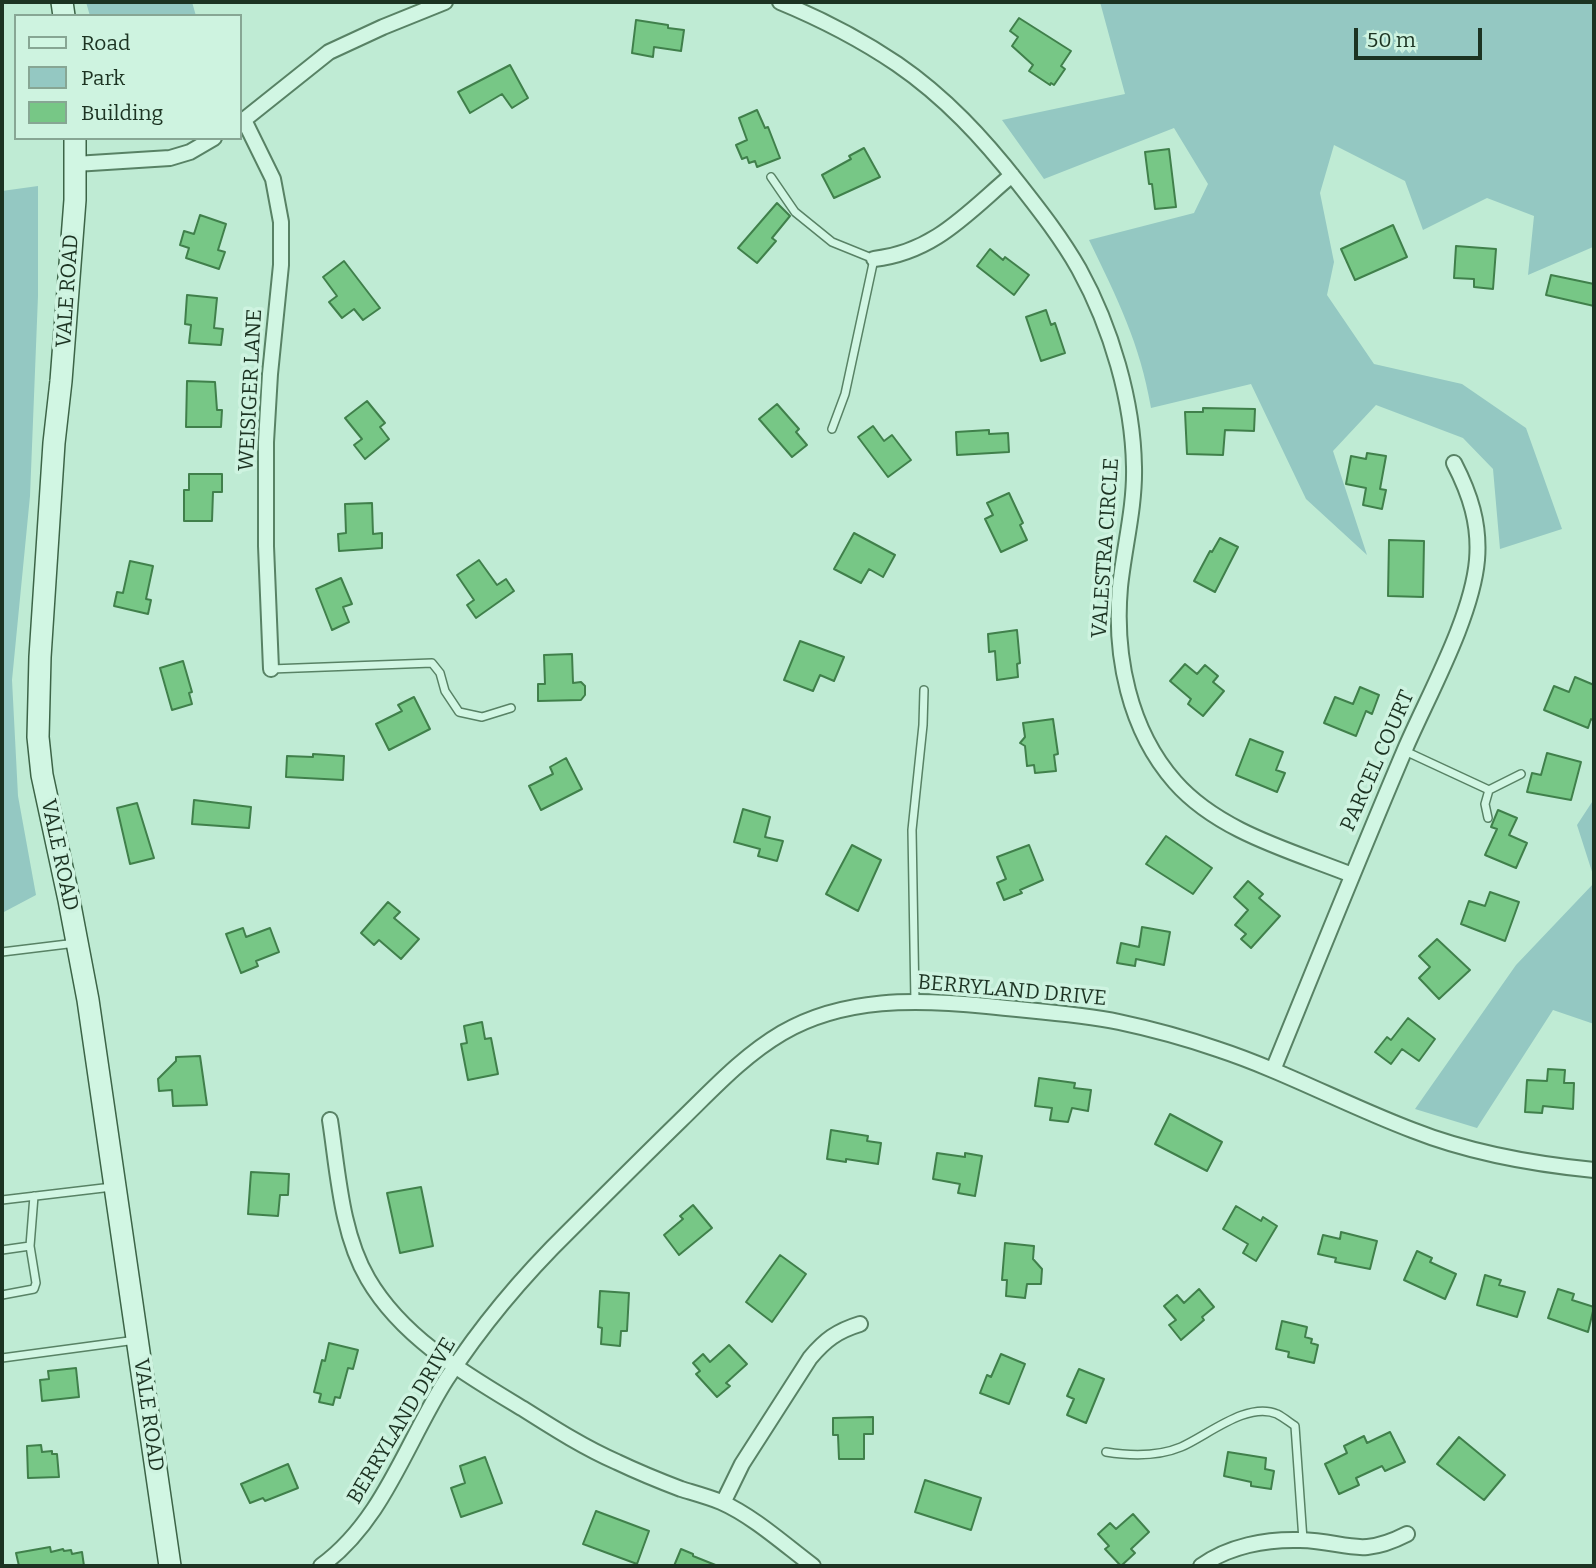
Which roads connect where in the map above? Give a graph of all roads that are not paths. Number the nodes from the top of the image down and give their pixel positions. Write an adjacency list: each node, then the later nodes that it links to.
1 (446, 2): 3 (street)
2 (780, 2): 7 (street, VALESTRA CIRCLE)
3 (242, 121): 12 (street, WEISIGER LANE)
4 (75, 140): 6 (main road, VALE ROAD)
5 (211, 140): 6 (street)
6 (75, 164): 20 (main road, VALE ROAD)
7 (1012, 175): 9 (street); 19 (street, VALESTRA CIRCLE)
8 (771, 177): 9 (lane)
9 (874, 259): 10 (lane)
10 (832, 429)
11 (1454, 463): 15 (street, PARCEL COURT)
12 (271, 669): 14 (lane)
13 (924, 690): 22 (lane)
14 (511, 708)
15 (1405, 751): 17 (lane); 19 (street, PARCEL COURT)
16 (1521, 774): 17 (lane)
17 (1489, 790): 18 (lane)
18 (1488, 818)
19 (1352, 875): 23 (street, PARCEL COURT)
20 (77, 943): 21 (lane); 26 (main road, VALE ROAD)
21 (2, 952)
22 (915, 1003): 23 (street, BERRYLAND DRIVE); 35 (street, BERRYLAND DRIVE)
23 (1273, 1070): 25 (street, BERRYLAND DRIVE)
24 (330, 1119): 35 (street)
25 (1594, 1170)
26 (115, 1187): 27 (lane); 33 (main road, VALE ROAD)
27 (34, 1196): 28 (lane); 29 (lane)
28 (2, 1200)
29 (30, 1246): 30 (lane); 31 (lane)
30 (2, 1250)
31 (2, 1295)
32 (860, 1324): 37 (street)
33 (138, 1340): 34 (lane); 40 (main road, VALE ROAD)
34 (2, 1358)
35 (456, 1366): 37 (street); 41 (street, BERRYLAND DRIVE)
36 (1106, 1452): 39 (lane)
37 (723, 1503): 42 (street)
38 (1407, 1534): 39 (street)
39 (1303, 1540): 43 (street)
40 (170, 1566)
41 (321, 1566)
42 (813, 1566)
43 (1201, 1566)

